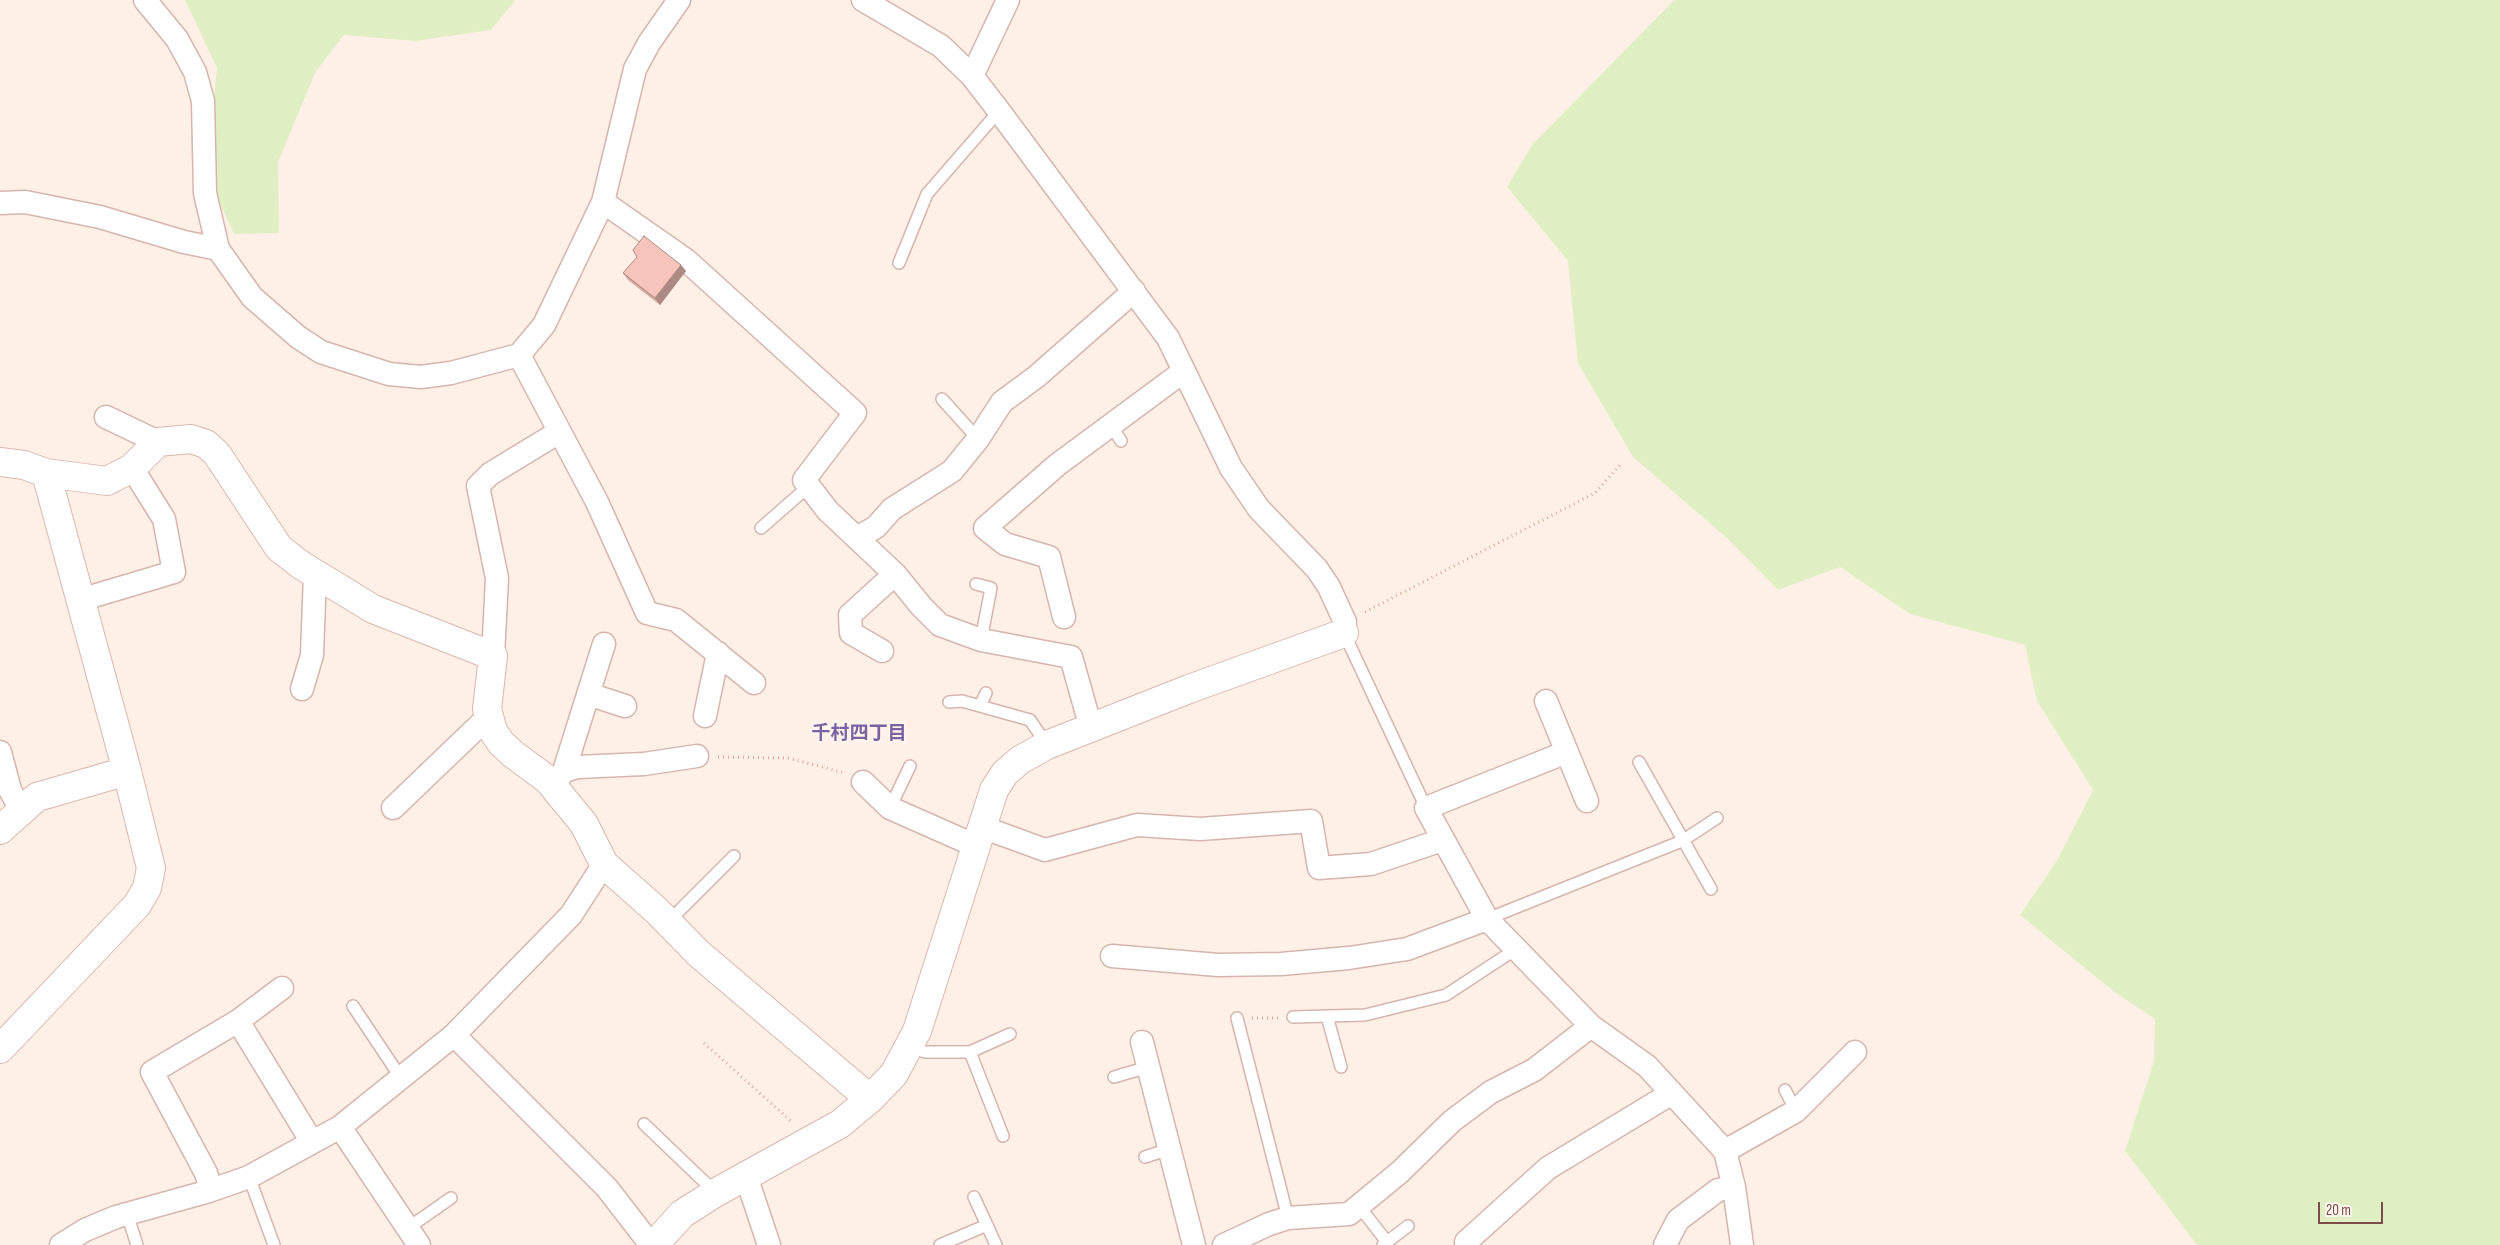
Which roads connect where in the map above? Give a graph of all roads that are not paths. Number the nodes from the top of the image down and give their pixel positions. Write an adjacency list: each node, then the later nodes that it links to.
1 (145, 0): 9 (street)
2 (679, 0): 7 (street)
3 (863, 0): 5 (street)
4 (1008, 0): 5 (street)
5 (972, 76): 6 (street)
6 (998, 111): 10 (lane); 11 (street)
7 (603, 202): 12 (street); 22 (street)
8 (0, 203): 9 (street)
9 (218, 249): 12 (street)
10 (899, 263)
11 (1134, 291): 13 (street); 17 (street)
12 (519, 355): 16 (street)
13 (1184, 371): 29 (street); 30 (street)
14 (942, 399): 17 (lane)
15 (106, 417): 18 (street)
16 (559, 432): 34 (street); 35 (street)
17 (978, 439): 24 (street)
18 (158, 442): 20 (street); 25 (street)
19 (0, 462): 21 (street)
20 (132, 468): 21 (street); 28 (street)
21 (46, 473): 28 (street)
22 (809, 486): 23 (lane); 24 (street)
23 (761, 528)
24 (857, 538): 26 (street)
25 (315, 574): 35 (street); 37 (street)
26 (895, 574): 31 (street); 33 (street)
27 (976, 584): 31 (lane)
28 (80, 600): 53 (street)
29 (1064, 617)
30 (1344, 628): 46 (street); 59 (lane)
31 (981, 640): 46 (street)
32 (604, 644): 39 (street)
33 (869, 650)
34 (718, 653): 36 (street); 45 (street)
35 (493, 656): 44 (street)
36 (754, 683)
37 (302, 689)
38 (986, 693): 43 (lane)
39 (588, 694): 42 (street); 54 (street)
40 (1546, 701): 49 (street)
41 (949, 702): 43 (lane)
42 (625, 706)
43 (980, 706): 47 (lane)
44 (489, 716): 54 (street); 57 (street)
45 (705, 716)
46 (1092, 728): 47 (street)
47 (1047, 745): 63 (street)
48 (0, 752): 60 (street)
49 (1567, 752): 56 (street); 59 (street)
50 (697, 756): 54 (street)
51 (1639, 762): 65 (lane)
52 (910, 766): 58 (lane)
53 (127, 771): 60 (street); 84 (street)
54 (558, 779): 67 (street)
55 (863, 782): 58 (street)
56 (1587, 801)
57 (393, 808)
58 (890, 808): 63 (street)
59 (1426, 808): 64 (street)
60 (21, 810): 62 (street)
61 (1717, 818): 65 (lane)
62 (0, 830)
63 (979, 837): 64 (street); 83 (street)
64 (1442, 840): 69 (street)
65 (1682, 841): 68 (lane); 69 (lane)
66 (734, 856): 70 (lane)
67 (604, 864): 70 (street); 81 (street)
68 (1712, 889)
69 (1487, 919): 71 (street); 72 (street)
70 (668, 922): 93 (street)
71 (1516, 949): 75 (lane); 79 (street)
72 (1112, 956)
73 (282, 988): 78 (street)
74 (353, 1006): 90 (lane)
75 (1327, 1016): 77 (lane); 88 (lane)
76 (1237, 1018): 111 (lane)
77 (1293, 1018)
78 (238, 1021): 98 (street); 105 (street)
79 (1591, 1026): 92 (street); 109 (street)
80 (1010, 1034): 85 (lane)
81 (454, 1035): 90 (street); 120 (street)
82 (1142, 1042): 87 (street)
83 (909, 1048): 85 (lane); 93 (street)
84 (0, 1049)
85 (970, 1052): 97 (lane)
86 (1855, 1052): 94 (street)
87 (1148, 1067): 89 (lane); 99 (street)
88 (1341, 1067)
89 (1114, 1077)
90 (401, 1078): 96 (street)
91 (1785, 1090): 94 (lane)
92 (1672, 1093): 100 (street); 126 (street)
93 (870, 1099): 102 (street)
94 (1796, 1111): 100 (street)
95 (644, 1124): 106 (lane)
96 (340, 1127): 98 (street); 114 (street)
97 (1002, 1136)
98 (312, 1142): 103 (street)
99 (1169, 1149): 101 (lane); 124 (street)
100 (1724, 1151): 104 (street)
101 (1145, 1157)
102 (746, 1176): 106 (street); 121 (street)
103 (249, 1177): 105 (street); 119 (lane)
104 (1734, 1187): 127 (street); 128 (street)
105 (212, 1190): 110 (street)
106 (715, 1192): 120 (street)
107 (974, 1197): 112 (lane)
108 (451, 1198): 114 (lane)
109 (1359, 1206): 111 (street); 116 (lane)
110 (127, 1214): 117 (street); 118 (lane)
111 (1288, 1218): 115 (street)
112 (987, 1225): 122 (lane); 123 (lane)
113 (1408, 1226): 116 (lane)
114 (413, 1237)
115 (1252, 1240): 125 (street)
116 (1385, 1244)
117 (61, 1245)
118 (137, 1245)
119 (274, 1245)
120 (652, 1245)
121 (769, 1245)
122 (940, 1245)
123 (996, 1245)
124 (1194, 1245)
125 (1224, 1245)
126 (1468, 1245)
127 (1665, 1245)
128 (1742, 1245)

